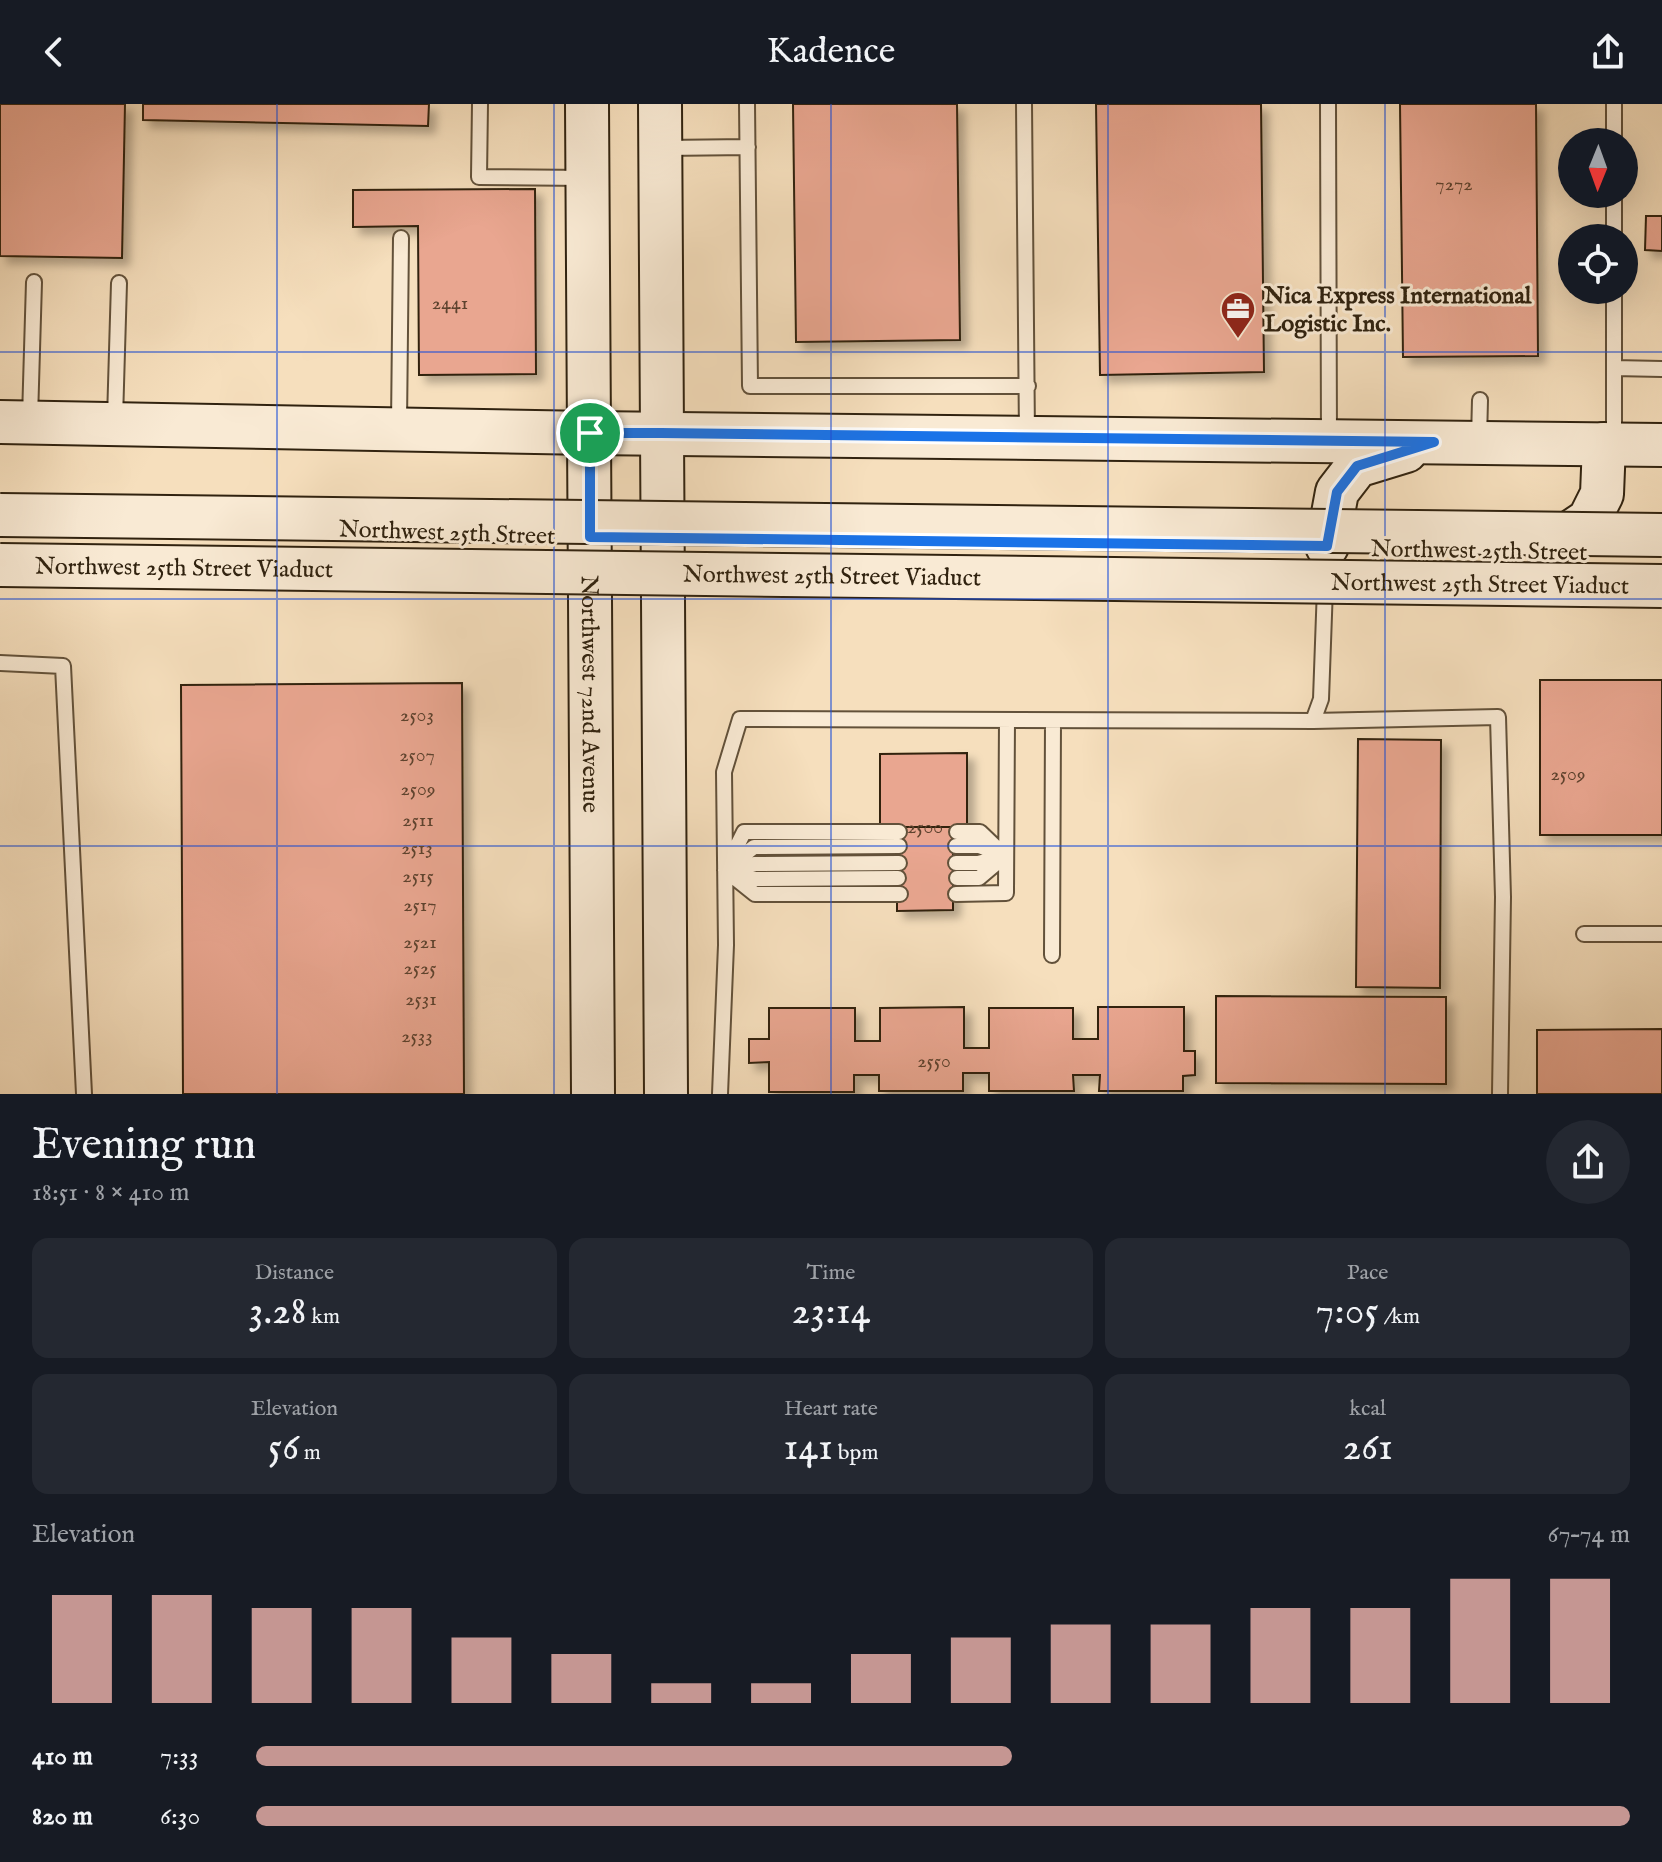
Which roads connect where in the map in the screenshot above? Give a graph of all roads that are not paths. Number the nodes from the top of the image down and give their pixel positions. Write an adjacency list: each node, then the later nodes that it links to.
1 (480, 104): 11 (lane)
2 (587, 104): 11 (main road, Northwest 72nd Avenue)
3 (660, 104): 10 (main road)
4 (747, 104): 9 (lane)
5 (1024, 104): 18 (lane)
6 (1328, 104): 26 (lane)
7 (1614, 104): 8 (lane)
8 (1614, 128)
9 (748, 147): 10 (lane); 18 (lane)
10 (661, 148): 24 (main road)
11 (587, 178): 23 (main road, Northwest 72nd Avenue)
12 (401, 238): 22 (lane)
13 (34, 282): 20 (lane)
14 (119, 283): 21 (lane)
15 (1614, 304): 16 (lane)
16 (1614, 368): 17 (lane); 29 (lane)
17 (1662, 369)
18 (1028, 386): 25 (lane)
19 (1480, 400): 28 (lane)
20 (15, 422): 21 (main road)
21 (115, 424): 22 (main road)
22 (399, 429): 23 (main road)
23 (590, 433): 24 (main road); 33 (main road, Northwest 72nd Avenue)
24 (661, 433): 25 (main road); 34 (main road)
25 (1027, 438): 26 (main road)
26 (1329, 440): 27 (main road)
27 (1434, 442): 28 (main road); 35 (main road)
28 (1479, 443): 29 (main road)
29 (1609, 444): 30 (main road); 36 (main road)
30 (1662, 445)
31 (0, 516): 32 (main road, Northwest 25th Street Viaduct, bridge); 33 (main road, Northwest 25th Street)
32 (1662, 535)
33 (590, 537): 34 (main road, Northwest 25th Street); 54 (main road, Northwest 72nd Avenue)
34 (661, 538): 35 (main road, Northwest 25th Street); 55 (main road)
35 (1327, 546): 36 (main road, Northwest 25th Street); 43 (lane)
36 (1543, 551): 37 (main road, Northwest 25th Street)
37 (1662, 554)
38 (0, 565): 39 (main road, Northwest 25th Street Viaduct, bridge)
39 (1662, 586)
40 (0, 663): 53 (lane)
41 (1007, 720): 42 (lane); 46 (lane); 47 (lane)
42 (1053, 721): 43 (lane); 52 (lane)
43 (1313, 721): 57 (lane)
44 (899, 839): 47 (lane)
45 (957, 839): 46 (lane)
46 (1005, 856): 46 (lane)
47 (725, 870): 48 (lane); 49 (lane); 56 (lane)
48 (899, 871)
49 (900, 894)
50 (1584, 934): 51 (lane)
51 (1662, 934)
52 (1052, 955)
53 (84, 1094)
54 (593, 1094)
55 (666, 1094)
56 (720, 1094)
57 (1500, 1094)

